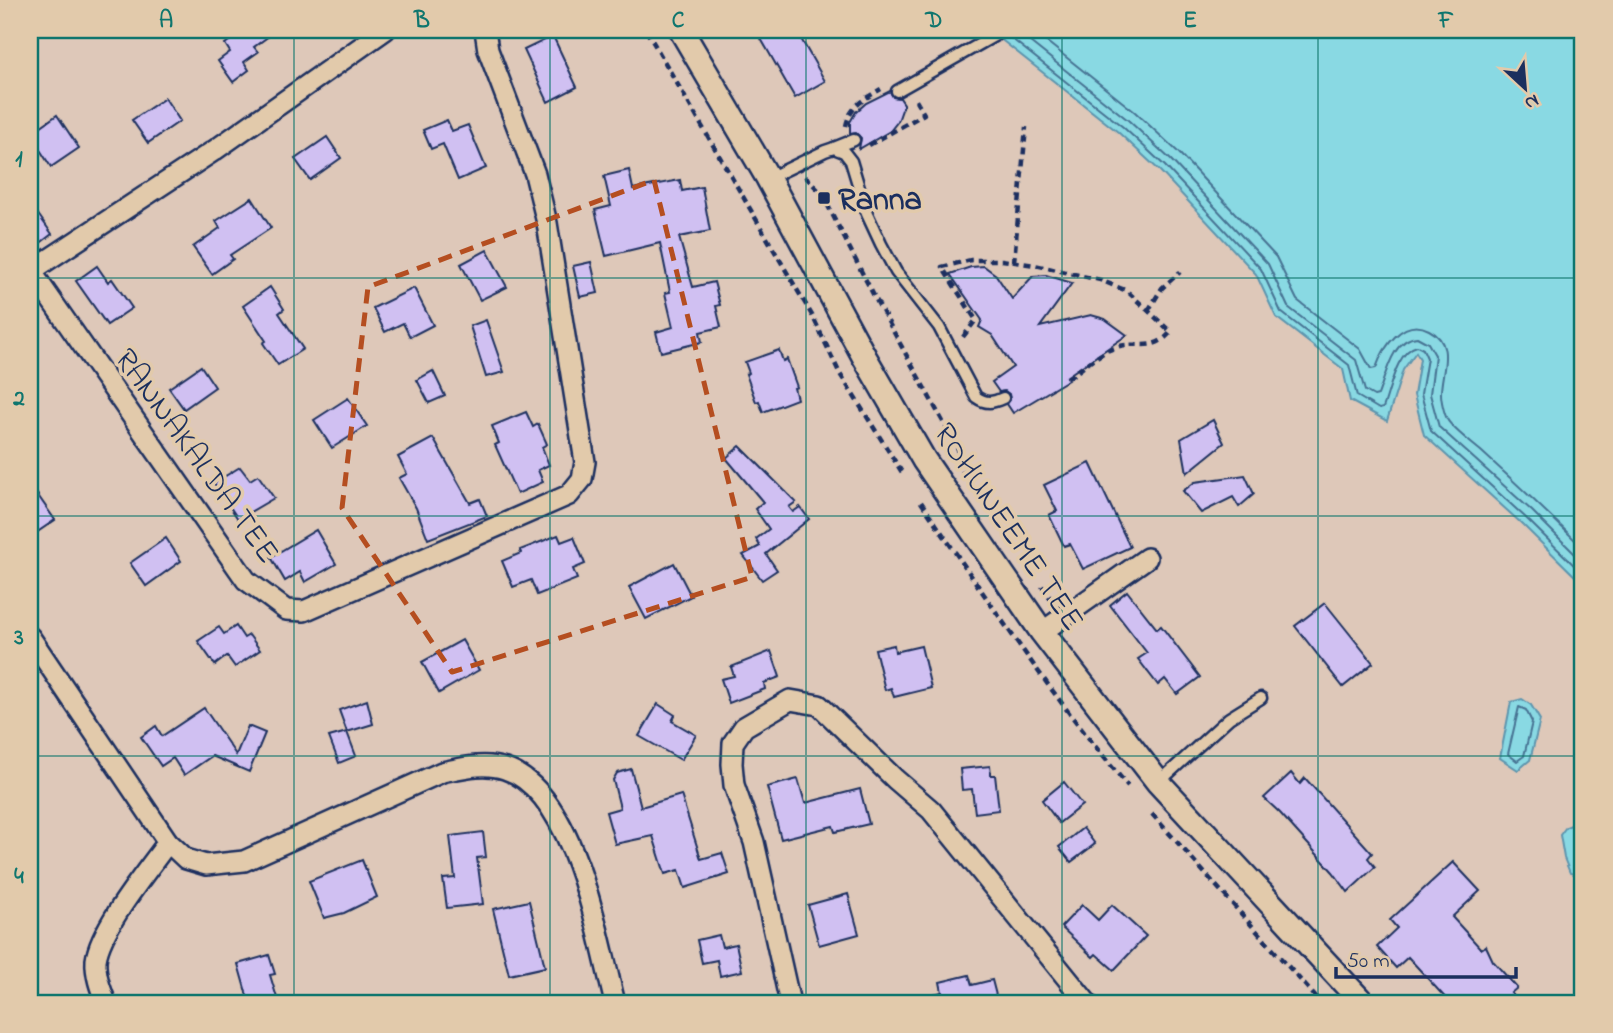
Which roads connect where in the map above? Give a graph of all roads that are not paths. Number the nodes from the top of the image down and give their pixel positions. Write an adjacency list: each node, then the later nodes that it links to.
1 (385, 30): 9 (street, RANNAKALDA TEE)
2 (485, 30): 9 (street, RANNAKALDA TEE)
3 (681, 30): 8 (street, ROHUNEEME TEE)
4 (1001, 32): 5 (lane)
5 (901, 88)
6 (851, 141): 7 (lane)
7 (834, 148): 8 (lane); 10 (lane)
8 (768, 178): 12 (street, ROHUNEEME TEE)
9 (30, 270)
10 (1003, 398)
11 (1147, 558): 12 (street)
12 (1042, 632): 15 (street, ROHUNEEME TEE)
13 (30, 637): 16 (street)
14 (1261, 698): 15 (lane)
15 (1158, 782): 17 (street, ROHUNEEME TEE)
16 (168, 842): 18 (street); 19 (street)
17 (1355, 1000)
18 (106, 1003)
19 (615, 1003)
20 (790, 1003): 21 (street)
21 (1087, 1003)

